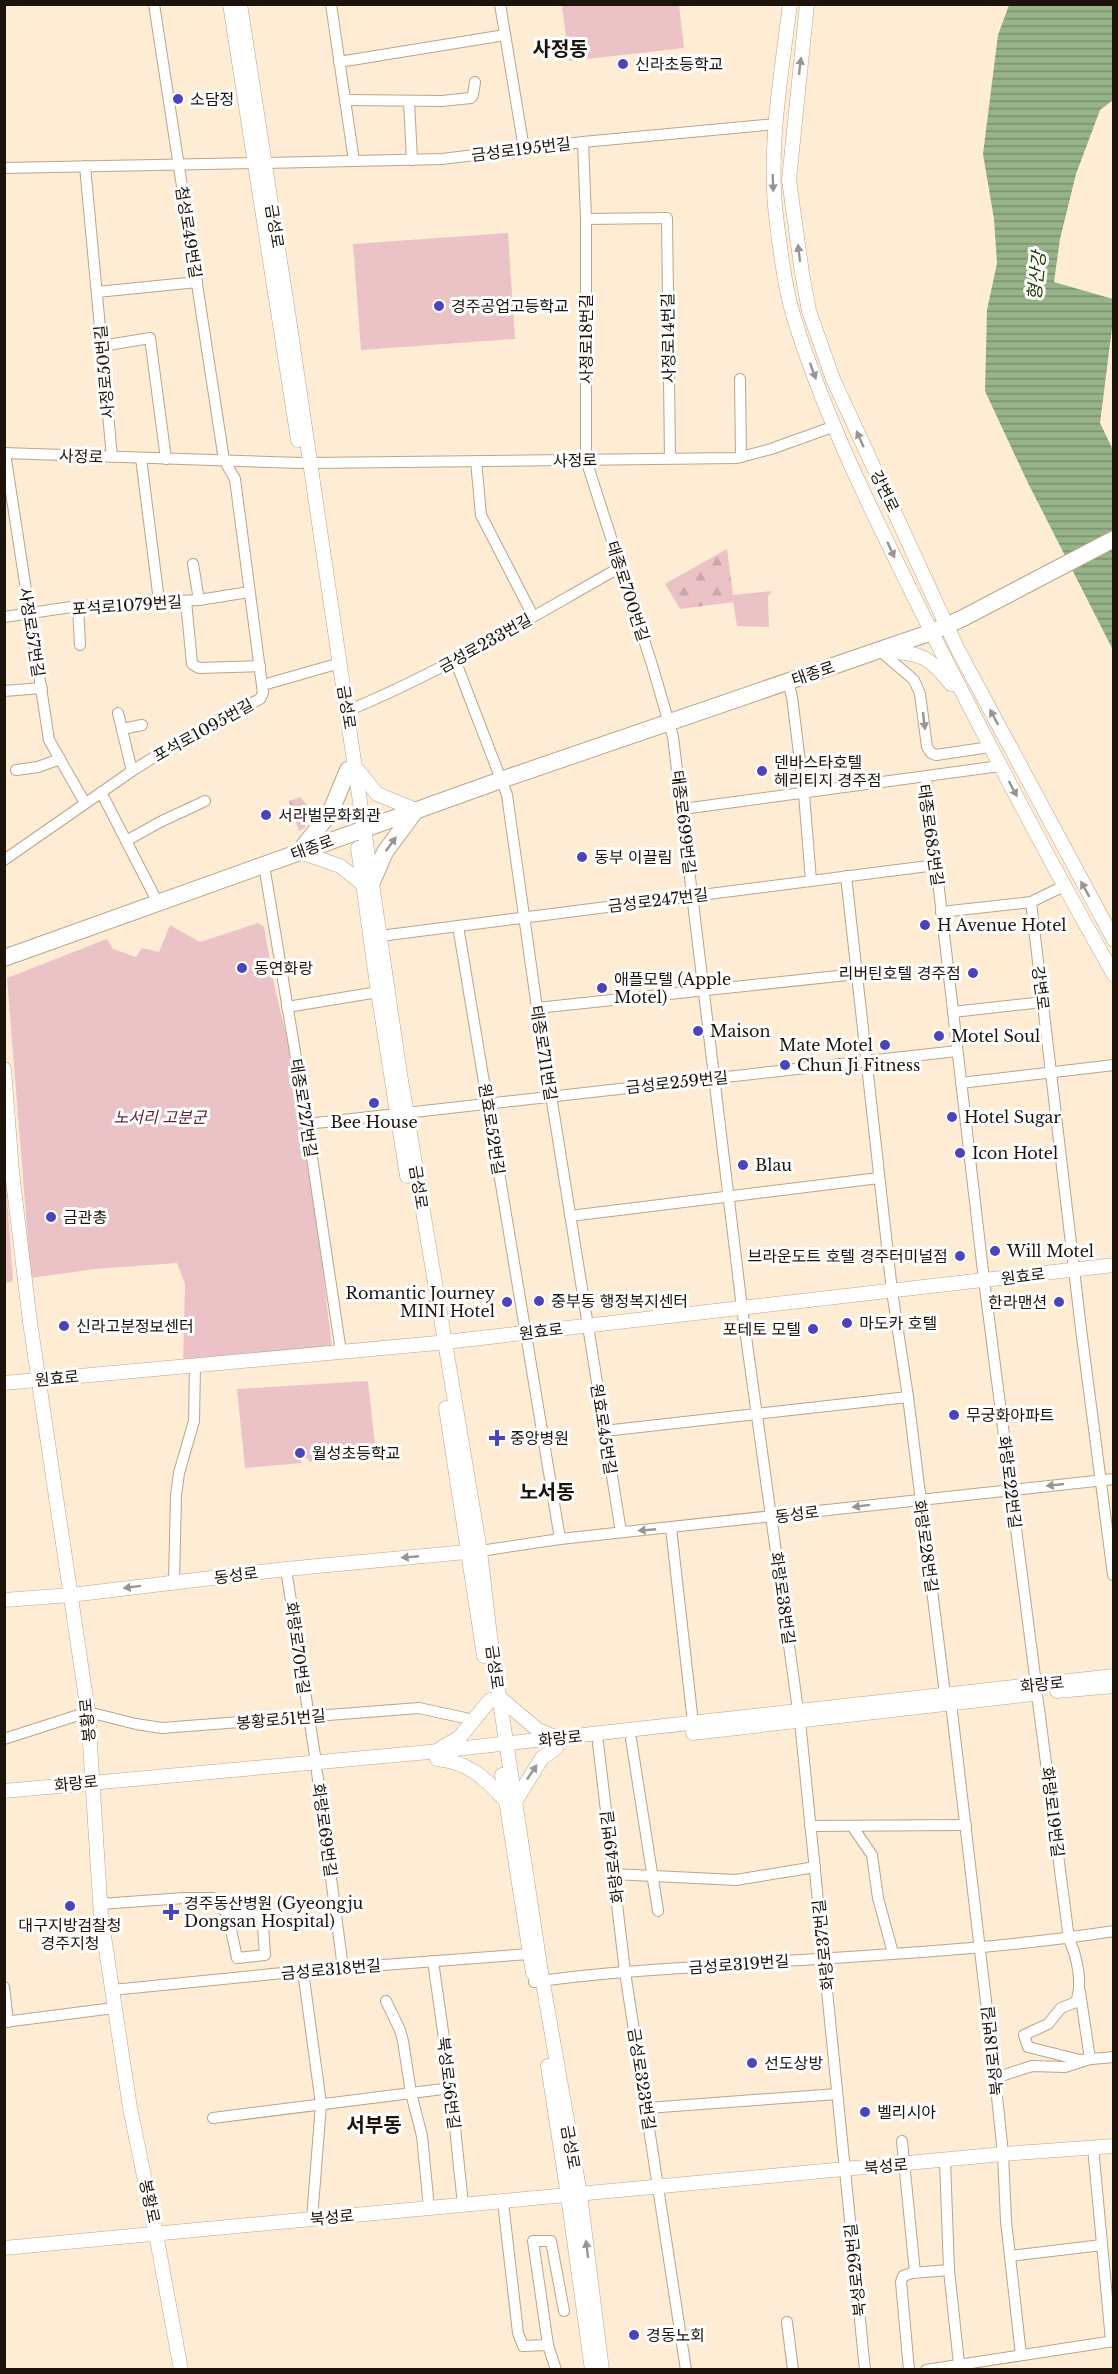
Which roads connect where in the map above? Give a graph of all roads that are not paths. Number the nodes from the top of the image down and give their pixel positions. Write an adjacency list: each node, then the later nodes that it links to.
1 (154, 4): 19 (street, 첨성로49번길)
2 (331, 4): 8 (street)
3 (500, 4): 7 (street)
4 (790, 4): 12 (street, 강변로)
5 (807, 4): 13 (street, 강변로, one-way to 5)
6 (240, 5): 18 (street, 금성로)
7 (505, 35): 8 (street); 15 (street)
8 (339, 62): 10 (street)
9 (474, 82): 11 (street)
10 (345, 100): 11 (street); 17 (street)
11 (409, 101): 16 (street)
12 (776, 124): 13 (street); 14 (street, 금성로195번길); 26 (street, 강변로, one-way to 26)
13 (794, 125): 25 (street, 강변로, one-way to 13)
14 (583, 142): 15 (street, 금성로195번길); 22 (street, 사정로18번길)
15 (524, 149): 16 (street, 금성로195번길)
16 (411, 160): 17 (street, 금성로195번길)
17 (354, 161): 18 (street, 금성로195번길)
18 (260, 163): 19 (street, 금성로195번길); 39 (street, 금성로)
19 (178, 165): 20 (street, 금성로195번길); 23 (street, 첨성로49번길)
20 (85, 166): 21 (street, 금성로195번길); 24 (street, 사정로50번길)
21 (4, 168)
22 (586, 219): 34 (street, 사정로14번길); 37 (street, 사정로18번길)
23 (196, 282): 24 (street); 36 (street, 첨성로49번길)
24 (97, 290): 27 (street, 사정로50번길)
25 (809, 311): 26 (street); 51 (street, 강변로, one-way to 25)
26 (794, 316): 29 (street, 강변로, one-way to 29)
27 (102, 346): 31 (street, 사정로50번길); 35 (street)
28 (740, 379): 32 (street)
29 (835, 426): 32 (street, 사정로); 51 (street, 강변로, one-way to 51)
30 (5, 453): 31 (street, 사정로); 48 (street, 사정로57번길)
31 (112, 457): 33 (street, 사정로)
32 (741, 457): 34 (street, 사정로)
33 (141, 458): 35 (street, 사정로); 45 (street)
34 (670, 458): 37 (street, 사정로)
35 (166, 459): 36 (street, 사정로)
36 (224, 460): 39 (street, 사정로); 43 (street, 포석로1095번길)
37 (586, 460): 38 (street, 사정로); 42 (street, 태종로700번길)
38 (476, 461): 39 (street, 사정로); 49 (street)
39 (306, 463): 55 (street, 금성로); 62 (street, 금성로)
40 (1113, 539): 51 (main road, 태종로)
41 (193, 564): 44 (street)
42 (620, 568): 49 (street, 금성로233번길); 64 (street, 태종로700번길)
43 (249, 592): 44 (street, 포석로1079번길); 56 (street, 포석로1095번길)
44 (199, 600): 46 (street, 포석로1079번길)
45 (159, 601): 46 (street, 포석로1079번길); 47 (street, 포석로1079번길)
46 (186, 601): 56 (street)
47 (78, 606): 48 (street, 포석로1079번길); 52 (street)
48 (31, 615): 50 (street, 포석로1079번길); 59 (street, 사정로57번길)
49 (533, 616): 54 (street, 금성로233번길)
50 (4, 617)
51 (939, 629): 53 (main road, 태종로); 61 (street, 강변로); 99 (street, 강변로, one-way to 51)
52 (80, 645)
53 (879, 650): 57 (main road, 태종로); 61 (street); 68 (street, one-way to 68)
54 (455, 660): 62 (street, 금성로233번길); 75 (street)
55 (333, 665): 58 (street); 67 (street, 금성로)
56 (260, 666): 58 (street, 포석로1095번길)
57 (788, 682): 64 (main road, 태종로); 77 (street)
58 (263, 685): 73 (street, 포석로1095번길)
59 (42, 688): 60 (street); 69 (street, 사정로57번길)
60 (4, 691)
61 (966, 700): 68 (street, 강변로)
62 (347, 711): 67 (street, 금성로)
63 (118, 713): 66 (street)
64 (669, 723): 75 (main road, 태종로); 80 (street, 태종로699번길)
65 (142, 725): 66 (street)
66 (122, 729): 73 (street)
67 (347, 736): 71 (street, 금성로)
68 (990, 747): 70 (street, 강변로)
69 (60, 759): 72 (street); 79 (street, 사정로57번길)
70 (1000, 766): 74 (street); 91 (street, 강변로, one-way to 91)
71 (352, 769): 81 (street); 82 (street, 금성로); 84 (main road)
72 (16, 770)
73 (132, 771): 76 (street, 포석로1095번길)
74 (926, 777): 77 (street, 태종로685번길); 86 (street, 태종로685번길)
75 (501, 780): 81 (main road, 태종로); 96 (street, 태종로711번길)
76 (101, 792): 79 (street, 포석로1095번길); 83 (street)
77 (804, 794): 80 (street); 89 (street)
78 (205, 801): 83 (street)
79 (85, 803): 85 (street, 포석로1095번길)
80 (683, 809): 92 (street, 태종로699번길)
81 (416, 810): 82 (main road, 태종로); 90 (main road, one-way to 81)
82 (360, 830): 84 (main road, 태종로); 90 (street, 금성로)
83 (126, 841): 94 (street)
84 (300, 852): 87 (main road, 태종로); 90 (street)
85 (4, 860)
86 (936, 864): 88 (street, 금성로247번길); 95 (street, 태종로685번길)
87 (264, 865): 94 (main road, 태종로); 106 (street, 태종로727번길)
88 (846, 876): 89 (street, 금성로247번길); 101 (street, 화랑로28번길)
89 (811, 880): 92 (street, 금성로247번길)
90 (367, 883): 98 (street, 금성로); 103 (street, 금성로)
91 (1064, 886): 93 (street); 102 (street, 강변로)
92 (694, 896): 96 (street, 금성로247번길); 104 (street, 태종로699번길)
93 (1030, 902): 95 (street); 105 (street, 강변로)
94 (158, 903): 100 (main road, 태종로)
95 (941, 912): 108 (street, 태종로685번길)
96 (525, 916): 97 (street, 금성로247번길); 107 (street, 태종로711번길)
97 (458, 926): 98 (street, 금성로247번길); 117 (street, 원효로52번길)
98 (380, 936): 118 (street, 금성로)
99 (1113, 940)
100 (4, 958)
101 (857, 974): 104 (street); 110 (street, 화랑로28번길)
102 (1113, 975)
103 (378, 992): 106 (street); 118 (street, 금성로)
104 (705, 992): 107 (street); 114 (street, 태종로699번길)
105 (1043, 1002): 108 (street); 113 (street, 강변로)
106 (287, 1007): 119 (street, 태종로727번길)
107 (537, 1008): 116 (street, 태종로711번길)
108 (953, 1012): 109 (street, 태종로685번길)
109 (957, 1051): 110 (street, 금성로259번길); 115 (street, 태종로685번길)
110 (867, 1061): 114 (street, 금성로259번길); 120 (street, 화랑로28번길)
111 (1113, 1065): 113 (street)
112 (4, 1069): 133 (street, 봉황로)
113 (1052, 1074): 115 (street); 124 (street, 강변로)
114 (713, 1078): 116 (street, 금성로259번길); 121 (street, 태종로699번길)
115 (961, 1083): 125 (street, 태종로685번길)
116 (551, 1096): 117 (street, 금성로259번길); 122 (street, 태종로711번길)
117 (487, 1102): 118 (street, 금성로259번길); 129 (street, 원효로52번길)
118 (402, 1113): 119 (street); 130 (street, 금성로)
119 (307, 1124): 131 (street, 태종로727번길)
120 (879, 1178): 121 (street); 126 (street, 화랑로28번길)
121 (728, 1197): 122 (street); 127 (street, 태종로699번길)
122 (570, 1216): 128 (street, 태종로711번길)
123 (1113, 1265): 124 (street, 원효로)
124 (1076, 1270): 125 (street, 원효로); 139 (street)
125 (984, 1280): 126 (street, 원효로); 140 (street, 화랑로22번길)
126 (892, 1291): 127 (street, 원효로); 135 (street, 화랑로28번길)
127 (742, 1308): 128 (street, 원효로); 136 (street, 화랑로38번길)
128 (587, 1326): 129 (street, 원효로); 137 (street, 원효로45번길)
129 (525, 1333): 130 (street, 원효로); 145 (street, 원효로52번길)
130 (440, 1342): 131 (street, 원효로); 146 (street, 금성로)
131 (341, 1352): 132 (street, 원효로)
132 (195, 1366): 133 (street, 원효로); 149 (street)
133 (38, 1380): 134 (street, 원효로); 150 (street, 봉황로)
134 (4, 1383)
135 (908, 1397): 136 (street); 141 (street, 화랑로28번길)
136 (757, 1414): 137 (street); 142 (street, 화랑로38번길)
137 (604, 1431): 144 (street, 원효로45번길)
138 (1113, 1479): 139 (street, 동성로)
139 (1102, 1480): 140 (street, 동성로, one-way to 140); 148 (street)
140 (1012, 1490): 141 (street, 동성로); 154 (street, 화랑로22번길)
141 (919, 1500): 142 (street, 동성로, one-way to 142); 155 (street, 화랑로28번길)
142 (772, 1517): 143 (street, 동성로); 158 (street, 화랑로38번길)
143 (671, 1528): 144 (street, 동성로, one-way to 144); 161 (street)
144 (621, 1532): 145 (street, 동성로)
145 (560, 1539): 146 (street, 동성로)
146 (474, 1552): 147 (street, 동성로, one-way to 147); 156 (street, 금성로)
147 (286, 1569): 149 (street, 동성로); 159 (street, 화랑로70번길)
148 (1113, 1575)
149 (174, 1582): 150 (street, 동성로, one-way to 150)
150 (71, 1595): 151 (street, 동성로); 157 (street, 봉황로)
151 (4, 1600)
152 (1113, 1676): 154 (street, 화랑로)
153 (1113, 1686): 154 (street, 화랑로)
154 (1037, 1689): 155 (street, 화랑로); 183 (street, 화랑로19번길)
155 (948, 1698): 158 (street, 화랑로); 173 (street)
156 (495, 1699): 160 (street); 164 (street); 166 (street, 금성로)
157 (87, 1712): 159 (street, 봉황로51번길); 162 (street); 169 (street, 봉황로)
158 (799, 1715): 161 (street, 화랑로); 163 (street, 화랑로); 174 (street, 화랑로37번길)
159 (307, 1717): 160 (street, 봉황로51번길); 168 (street, 화랑로70번길)
160 (474, 1720): 167 (street)
161 (693, 1723): 164 (street, 화랑로)
162 (4, 1739)
163 (631, 1740): 165 (street, 화랑로); 178 (street)
164 (557, 1743): 165 (street, 화랑로); 166 (street, 화랑로); 172 (street, one-way to 164)
165 (598, 1743): 177 (street, 화랑로49번길)
166 (503, 1749): 167 (street, 화랑로); 172 (street, 금성로)
167 (433, 1756): 168 (street, 화랑로); 172 (street)
168 (316, 1767): 169 (street, 화랑로); 189 (street, 화랑로69번길)
169 (92, 1786): 170 (street, 화랑로); 171 (street, 화랑로); 179 (street, 봉황로)
170 (4, 1791)
171 (4, 1800)
172 (511, 1801): 185 (street, 금성로); 192 (street, 금성로)
173 (966, 1825): 175 (street); 184 (street)
174 (810, 1826): 175 (street); 176 (street, 화랑로37번길)
175 (852, 1826): 186 (street)
176 (815, 1867): 178 (street); 187 (street, 화랑로37번길)
177 (614, 1874): 178 (street); 191 (street, 화랑로49번길)
178 (652, 1875): 180 (street)
179 (100, 1904): 181 (street); 194 (street, 봉황로)
180 (658, 1911)
181 (228, 1915): 181 (street)
182 (1113, 1931): 183 (street, 금성로319번길)
183 (1069, 1939): 184 (street, 금성로319번길); 195 (street, 화랑로19번길)
184 (980, 1948): 186 (street, 금성로319번길); 201 (street, 북성로18번길)
185 (529, 1953): 188 (street, 금성로318번길); 192 (street, 금성로)
186 (893, 1953): 187 (street, 금성로319번길)
187 (824, 1958): 191 (street, 금성로319번길); 204 (street, 화랑로37번길)
188 (433, 1961): 189 (street, 금성로318번길); 202 (street, 북성로56번길)
189 (343, 1968): 190 (street, 금성로318번길)
190 (303, 1971): 194 (street, 금성로318번길); 205 (street)
191 (625, 1971): 192 (street, 금성로319번길); 206 (street, 금성로323번길)
192 (539, 1978): 216 (street, 금성로)
193 (4, 1987): 198 (street)
194 (112, 1990): 197 (street, 봉황로)
195 (1080, 1992): 200 (street, 화랑로19번길); 200 (street)
196 (386, 2001): 203 (street)
197 (114, 2008): 198 (street); 221 (street, 봉황로)
198 (6, 2022)
199 (1113, 2057): 200 (street)
200 (1090, 2059): 201 (street)
201 (995, 2078): 211 (street, 북성로18번길)
202 (451, 2088): 203 (street); 218 (street, 북성로56번길)
203 (411, 2093): 205 (street); 219 (street)
204 (837, 2094): 206 (street); 214 (street, 화랑로37번길)
205 (321, 2104): 207 (street); 220 (street)
206 (646, 2108): 215 (street, 금성로323번길)
207 (213, 2118)
208 (902, 2141): 213 (street)
209 (1113, 2146): 210 (street, 북성로)
210 (1093, 2147): 211 (street, 북성로); 222 (street)
211 (1003, 2154): 212 (street, 북성로); 224 (street, 북성로18번길)
212 (945, 2161): 213 (street, 북성로); 225 (street)
213 (905, 2164): 214 (street, 북성로); 226 (street)
214 (844, 2170): 215 (street, 북성로); 239 (street, 북성로29번길)
215 (659, 2187): 216 (street, 북성로); 237 (street)
216 (574, 2195): 217 (street, 북성로); 235 (street, 금성로); 236 (street, 금성로, one-way to 216)
217 (503, 2202): 218 (street, 북성로); 230 (street)
218 (463, 2205): 219 (street, 북성로)
219 (429, 2208): 220 (street, 북성로)
220 (312, 2219): 221 (street, 북성로)
221 (156, 2234): 223 (street, 북성로); 233 (street, 봉황로)
222 (1102, 2246): 224 (street); 229 (street)
223 (4, 2248)
224 (1010, 2256): 231 (street, 북성로18번길)
225 (949, 2270): 226 (street); 232 (street)
226 (915, 2273): 240 (street)
227 (564, 2311): 230 (street)
228 (787, 2322): 238 (street)
229 (1112, 2341): 231 (street)
230 (548, 2345): 234 (street)
231 (1021, 2355): 232 (street)
232 (959, 2364): 241 (street)
233 (180, 2370)
234 (556, 2370)
235 (592, 2370)
236 (602, 2370)
237 (686, 2370)
238 (793, 2370)
239 (865, 2370)
240 (909, 2370)
241 (926, 2370)

